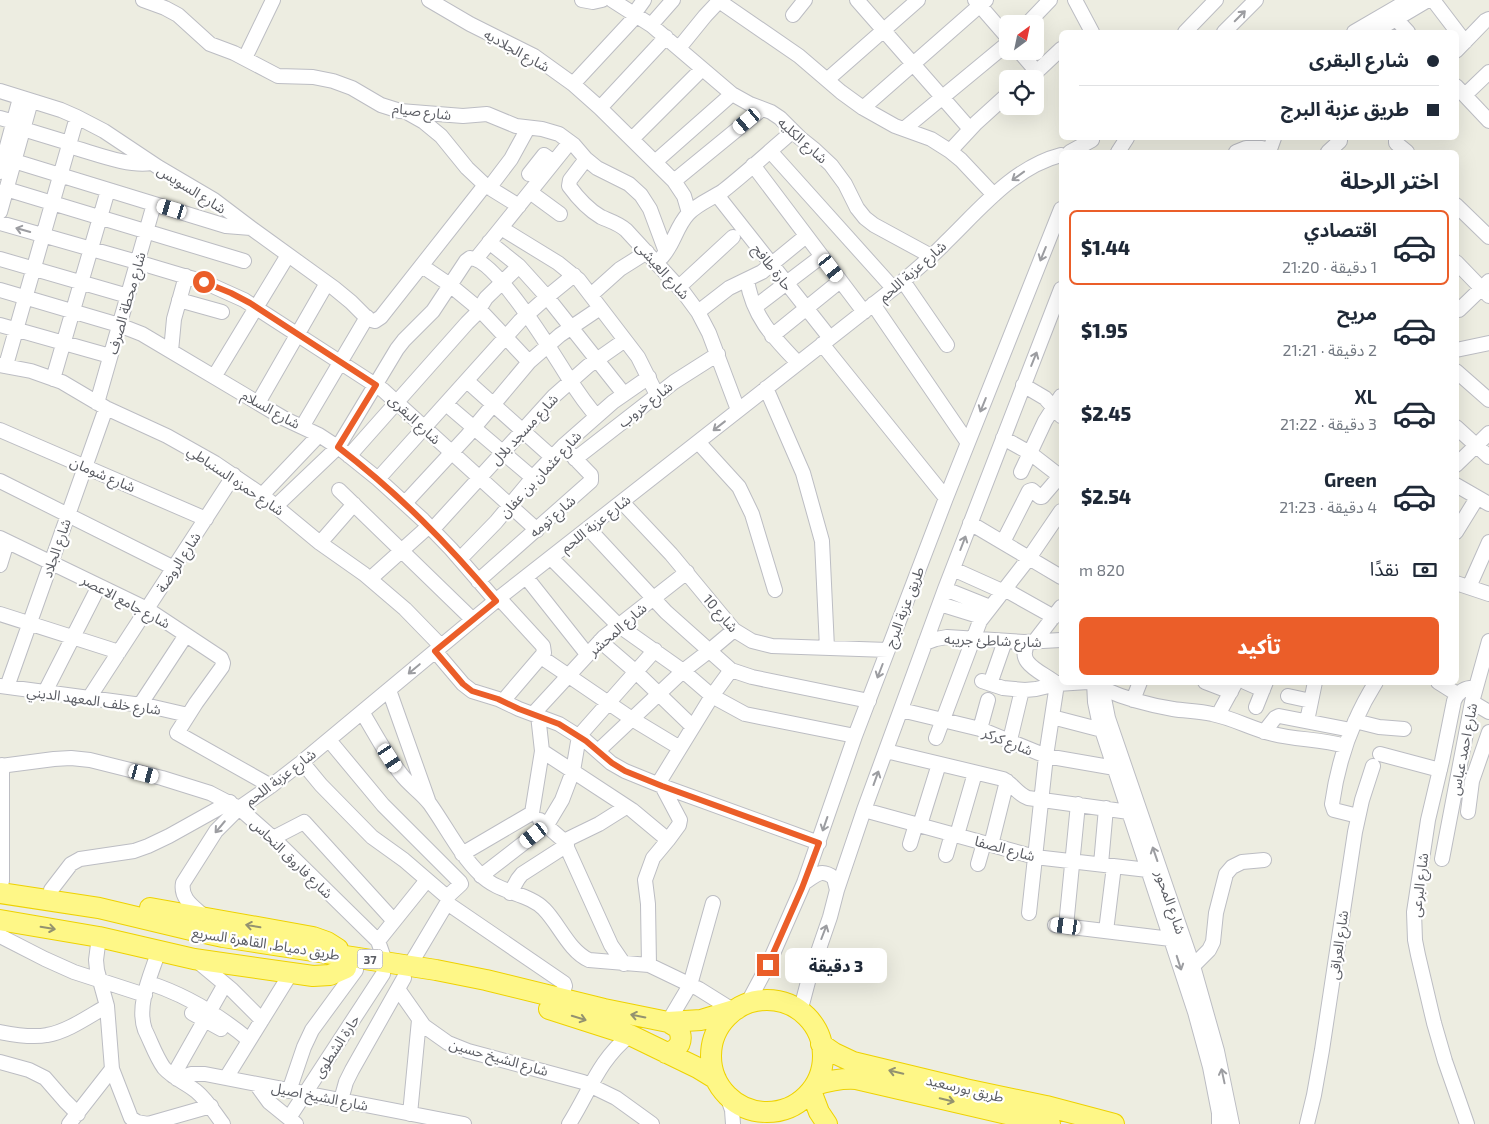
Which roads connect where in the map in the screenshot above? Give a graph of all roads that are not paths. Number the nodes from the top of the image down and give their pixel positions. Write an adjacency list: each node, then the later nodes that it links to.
1 (143, 0): 21 (street, شارع صيام)
2 (273, 0): 42 (street)
3 (429, 0): 48 (street, شارع الجلاديه)
4 (582, 0): 5 (street)
5 (602, 0)
6 (612, 0): 22 (street, شارع الكليه)
7 (644, 0): 22 (street)
8 (673, 0): 27 (street)
9 (804, 0): 23 (street)
10 (857, 0): 29 (street)
11 (918, 0): 29 (street)
12 (1050, 0): 24 (street)
13 (1216, 0): 31 (street)
14 (1256, 0): 32 (street, one-way to 14)
15 (1409, 0): 33 (street)
16 (1428, 0): 25 (street)
17 (1433, 0): 36 (street)
18 (715, 2): 39 (street); 47 (street)
19 (980, 2): 28 (street); 43 (street)
20 (1080, 2): 30 (street)
21 (162, 3): 42 (street, شارع صيام)
22 (636, 14): 27 (street, شارع الكليه); 48 (street)
23 (793, 15)
24 (1036, 15)
25 (1396, 19): 34 (street); 35 (street)
26 (1489, 19): 38 (street)
27 (651, 26): 37 (street, شارع الكليه)
28 (999, 26)
29 (884, 30): 43 (street); 47 (street)
30 (1086, 30)
31 (1187, 30)
32 (1226, 30)
33 (1357, 30)
34 (1377, 30)
35 (1406, 30)
36 (1451, 30)
37 (666, 38): 39 (street, شارع الكليه); 55 (street)
38 (1461, 46)
39 (679, 48): 44 (street, شارع الكليه)
40 (999, 50): 52 (street)
41 (1059, 51): 45 (street)
42 (244, 58): 58 (street, شارع صيام)
43 (913, 64): 52 (street); 56 (street)
44 (702, 69): 51 (street, شارع الكليه); 66 (street)
45 (1038, 70)
46 (1489, 72): 49 (street)
47 (828, 79): 56 (street)
48 (573, 84): 55 (street, شارع الجلاديه)
49 (1461, 90): 60 (street)
50 (0, 91): 53 (street, شارع السويس)
51 (732, 94): 57 (street, شارع الكليه); 83 (street)
52 (942, 97): 63 (street); 64 (street)
53 (26, 99): 59 (street, شارع السويس); 61 (street)
54 (999, 102): 64 (street)
55 (600, 108): 66 (street, شارع الجلاديه)
56 (863, 108): 63 (street)
57 (762, 109): 65 (street, شارع الكليه); 89 (street)
58 (405, 111): 62 (street, شارع صيام); 90 (street)
59 (77, 117): 70 (street); 84 (street, شارع السويس)
60 (1489, 121)
61 (12, 123): 70 (street); 81 (street); 86 (street)
62 (528, 128): 69 (street, شارع صيام); 90 (street)
63 (904, 129): 78 (street)
64 (970, 129): 78 (street)
65 (793, 131): 77 (street); 118 (street, شارع الكليه)
66 (632, 139): 83 (street, شارع الجلاديه)
67 (1340, 140): 75 (street)
68 (1396, 140): 76 (street)
69 (570, 142): 80 (street, شارع صيام); 82 (street)
70 (69, 144): 84 (street); 88 (street)
71 (1091, 144): 73 (street)
72 (1264, 148): 74 (street)
73 (1075, 150)
74 (1241, 150)
75 (1330, 150)
76 (1405, 150)
77 (770, 151): 85 (street); 137 (street)
78 (950, 151): 95 (street)
79 (1059, 156): 95 (street, شارع عزبة اللحم, one-way to 95)
80 (586, 159): 115 (street, شارع صيام); 119 (street, شارع العيشى)
81 (14, 161): 88 (street); 91 (street)
82 (554, 162): 87 (street); 93 (street)
83 (655, 162): 89 (street, شارع الجلاديه)
84 (151, 163): 106 (street, شارع السويس)
85 (753, 165): 94 (street); 110 (street)
86 (0, 172)
87 (529, 174)
88 (60, 175): 92 (street); 96 (street)
89 (674, 181): 101 (street, شارع الجلاديه)
90 (487, 186): 98 (street); 126 (street)
91 (6, 190): 96 (street); 100 (street)
92 (108, 190): 97 (street); 104 (street)
93 (530, 192): 98 (street); 102 (street)
94 (717, 195): 101 (street); 124 (street, حارة طافح)
95 (994, 195): 118 (street, شارع عزبة اللحم)
96 (52, 203): 104 (street); 109 (street)
97 (154, 204): 106 (street); 108 (street, شارع محطة الصرف)
98 (519, 206): 107 (street)
99 (1459, 208): 112 (street)
100 (0, 212)
101 (689, 213): 115 (street)
102 (560, 214)
103 (1059, 214): 212 (street, طريق عزبة البرج, one-way to 212)
104 (100, 218): 108 (street); 114 (street)
105 (0, 223): 109 (street, شارع البقرى, one-way to 105)
106 (251, 228): 116 (street, شارع السويس)
107 (501, 228): 113 (street); 129 (street)
108 (146, 231): 122 (street); 123 (street, شارع محطة الصرف)
109 (43, 235): 114 (street, شارع البقرى); 128 (street)
110 (806, 236): 117 (street); 124 (street)
111 (733, 237): 139 (street)
112 (1489, 238)
113 (489, 242): 121 (street); 127 (street)
114 (91, 249): 123 (street, شارع البقرى); 133 (street)
115 (666, 252): 119 (street)
116 (288, 255): 134 (street, شارع السويس); 148 (street)
117 (822, 256): 132 (street); 136 (street)
118 (931, 256): 137 (street, شارع عزبة اللحم)
119 (651, 257): 139 (street, شارع العيشى); 142 (street)
120 (0, 259): 128 (street)
121 (476, 259): 135 (street); 138 (street)
122 (244, 260)
123 (137, 262): 130 (street, شارع البقرى); 143 (street, شارع محطة الصرف)
124 (772, 265): 131 (street); 136 (street, حارة طافح)
125 (1459, 265): 140 (street)
126 (422, 266): 138 (street); 159 (street)
127 (518, 266): 135 (street); 146 (street)
128 (33, 269): 133 (street); 145 (street)
129 (574, 275): 142 (street); 146 (street)
130 (186, 276): 147 (street); 148 (street, شارع البقرى)
131 (747, 280): 149 (street); 157 (street)
132 (840, 281): 151 (street); 152 (street)
133 (81, 282): 143 (street); 155 (street)
134 (327, 283): 159 (street, شارع السويس); 164 (street)
135 (501, 283): 153 (street); 158 (street)
136 (786, 283): 149 (street); 151 (street, حارة طافح)
137 (898, 284): 152 (street, شارع عزبة اللحم); 172 (street)
138 (450, 286): 153 (street); 188 (street)
139 (679, 287): 157 (street, شارع العيشى)
140 (1486, 288): 154 (street)
141 (0, 290): 145 (street, شارع السلام)
142 (591, 295): 150 (street)
143 (128, 296): 161 (street, شارع محطة الصرف)
144 (1059, 296): 189 (street, one-way to 144)
145 (25, 297): 155 (street, شارع السلام); 163 (street)
146 (547, 297): 158 (street); 162 (street)
147 (179, 300): 156 (street); 174 (street)
148 (256, 307): 164 (street, شارع البقرى); 183 (street)
149 (755, 307): 165 (street)
150 (600, 308): 162 (street); 167 (street)
151 (806, 308): 165 (street); 168 (street, حارة طافح)
152 (868, 308): 168 (street, شارع عزبة اللحم); 212 (street)
153 (479, 309): 166 (street); 194 (street)
154 (1459, 310)
155 (73, 311): 161 (street, شارع السلام); 169 (street)
156 (222, 312)
157 (698, 312): 175 (street, شارع العيشى)
158 (527, 314): 166 (street); 171 (street)
159 (367, 317): 178 (street)
160 (0, 325): 163 (street)
161 (119, 325): 174 (street, شارع السلام); 176 (street, شارع محطة الصرف)
162 (571, 328): 171 (street); 177 (street)
163 (16, 329): 169 (street); 181 (street)
164 (297, 334): 178 (street, شارع البقرى); 195 (street)
165 (772, 336): 180 (street)
166 (506, 337): 179 (street); 187 (street)
167 (625, 340): 177 (street, شارع مسجد بلال); 184 (street)
168 (826, 341): 180 (street, شارع عزبة اللحم); 236 (street, حارة طافح)
169 (64, 343): 176 (street); 185 (street)
170 (1489, 343): 173 (street)
171 (548, 345): 179 (street); 186 (street)
172 (947, 345)
173 (1459, 349)
174 (171, 351): 183 (street, شارع السلام)
175 (718, 354): 192 (street, شارع خروب); 200 (street, شارع العيشى)
176 (110, 356): 197 (street, شارع محطة الصرف)
177 (597, 360): 186 (street, شارع مسجد بلال); 191 (street)
178 (340, 362): 188 (street, شارع البقرى); 202 (street)
179 (529, 362): 198 (street)
180 (798, 364): 190 (street, شارع عزبة اللحم)
181 (3, 365): 185 (street, شارع حمزه السنباطي)
182 (1459, 374): 193 (street)
183 (214, 377): 195 (street, شارع السلام)
184 (649, 377): 191 (street, شارع عثمان بن عفان); 192 (street)
185 (53, 378): 197 (street, شارع حمزه السنباطي)
186 (570, 380): 201 (street); 206 (street, شارع مسجد بلال)
187 (466, 381): 196 (street); 198 (street)
188 (376, 385): 194 (street, شارع البقرى); 215 (street)
189 (1023, 385): 199 (street); 210 (street)
190 (766, 388): 200 (street, شارع عزبة اللحم); 299 (street)
191 (624, 394): 201 (street, شارع عثمان بن عفان)
192 (657, 395): 222 (street, شارع خروب)
193 (1489, 400)
194 (397, 402): 203 (street, شارع البقرى); 219 (street)
195 (258, 403): 202 (street, شارع السلام)
196 (446, 404): 203 (street); 204 (street)
197 (102, 405): 224 (street, شارع الجلاد); 226 (street, شارع حمزه السنباطي)
198 (494, 405): 204 (street); 206 (street)
199 (1059, 406): 218 (street)
200 (738, 410): 211 (street, شارع عزبة اللحم, one-way to 211)
201 (596, 416): 214 (street, شارع عثمان بن عفان)
202 (302, 427): 209 (street, شارع السلام)
203 (424, 428): 217 (street, شارع البقرى); 231 (street)
204 (474, 428): 216 (street); 217 (street)
205 (0, 430): 224 (street, شارع شومان)
206 (522, 430): 216 (street, شارع مسجد بلال); 220 (street)
207 (1459, 430): 213 (street)
208 (1489, 433): 213 (street)
209 (319, 435): 215 (street, شارع السلام); 235 (street)
210 (1003, 438): 218 (street); 248 (street)
211 (698, 442): 238 (street, شارع عزبة اللحم); 274 (street)
212 (968, 443): 236 (street, طريق عزبة البرج)
213 (1476, 445): 221 (street); 223 (street)
214 (563, 446): 220 (street, شارع عثمان بن عفان); 222 (street, شارع تومه)
215 (338, 447): 219 (street, شارع السلام); 242 (street)
216 (502, 452): 228 (street, شارع مسجد بلال); 229 (street)
217 (452, 453): 228 (street, شارع البقرى); 239 (street)
218 (1030, 453): 225 (street); 227 (street)
219 (349, 456): 231 (street, شارع السلام)
220 (552, 457): 229 (street, شارع عثمان بن عفان)
221 (1489, 457)
222 (576, 459): 252 (street, شارع تومه)
223 (1459, 462)
224 (85, 467): 246 (street, شارع الجلاد); 247 (street, شارع شومان)
225 (1021, 472)
226 (234, 475): 235 (street, شارع حمزه السنباطي); 247 (street, شارع الروضة)
227 (1059, 475)
228 (479, 478): 241 (street, شارع البقرى); 250 (street, شارع مسجد بلال)
229 (533, 478): 241 (street, شارع عثمان بن عفان)
230 (1059, 478): 254 (street)
231 (378, 479): 239 (street, شارع السلام)
232 (0, 481): 246 (street)
233 (1459, 487): 237 (street)
234 (339, 490): 240 (street)
235 (262, 495): 242 (street, شارع حمزه السنباطي)
236 (946, 498): 301 (street, طريق عزبة البرج)
237 (1483, 501): 244 (street)
238 (622, 502): 251 (street, شارع عزبة اللحم); 265 (street, شارع 10)
239 (405, 503): 250 (street, شارع السلام)
240 (354, 504): 255 (street); 257 (street)
241 (510, 505): 252 (street, شارع البقرى); 260 (street, شارع عثمان بن عفان)
242 (276, 506): 255 (street, شارع حمزه السنباطي)
243 (1459, 506): 244 (street)
244 (1469, 512): 249 (street)
245 (1059, 514): 259 (street)
246 (68, 515): 261 (street, شارع الجلاد); 263 (street)
247 (206, 519): 263 (street, شارع الروضة)
248 (970, 524): 254 (street); 264 (street, one-way to 248)
249 (1459, 527)
250 (431, 528): 257 (street, شارع مسجد بلال); 260 (street, شارع السلام)
251 (588, 528): 258 (street, شارع عزبة اللحم); 277 (street)
252 (536, 530): 269 (street, شارع تومه)
253 (4, 540): 261 (street, شارع جامع الاعصر); 262 (street)
254 (1002, 542): 259 (street)
255 (320, 543): 268 (street, شارع حمزه السنباطي)
256 (1488, 545): 271 (street)
257 (402, 550): 268 (street, شارع مسجد بلال); 285 (street)
258 (551, 558): 267 (street, شارع عزبة اللحم); 287 (street)
259 (1029, 558): 266 (street); 275 (street)
260 (460, 559): 269 (street, شارع السلام)
261 (51, 564): 272 (street, شارع جامع الاعصر); 286 (street, شارع الجلاد)
262 (0, 565)
263 (174, 568): 281 (street, شارع الروضة)
264 (953, 568): 270 (street); 273 (street)
265 (687, 572): 277 (street, شارع المحشر); 288 (street, شارع 10)
266 (1059, 576)
267 (526, 577): 278 (street, شارع عزبة اللحم); 304 (street)
268 (370, 579): 298 (street, شارع حمزه السنباطي)
269 (478, 581): 278 (street, شارع السلام)
270 (982, 582): 275 (street); 279 (street)
271 (1462, 585): 276 (street)
272 (99, 586): 281 (street, شارع جامع الاعصر); 290 (street)
273 (945, 589): 279 (street); 280 (street)
274 (775, 590)
275 (1003, 590): 282 (street); 283 (street)
276 (1489, 594)
277 (652, 599): 287 (street, شارع المحشر); 302 (street)
278 (498, 600): 285 (street, شارع عزبة اللحم); 305 (street, شارع السلام)
279 (974, 600): 282 (street)
280 (940, 604): 282 (street); 296 (street)
281 (147, 609): 289 (street, شارع جامع الاعصر); 303 (street, شارع الروضة)
282 (986, 612): 291 (street)
283 (1058, 612): 295 (street)
284 (0, 614): 286 (street)
285 (472, 620): 298 (street, شارع عزبة اللحم)
286 (30, 623): 290 (street); 322 (street, شارع الجلاد)
287 (618, 625): 293 (street, شارع المحشر); 300 (street)
288 (734, 630): 299 (street, شارع 10); 302 (street)
289 (186, 635): 339 (street); 344 (street, شارع جامع الاعصر)
290 (73, 637): 303 (street); 326 (street)
291 (973, 638): 294 (street, شارع شاطئ جريبه); 296 (street, شارع شاطئ جريبه); 349 (street)
292 (1059, 640): 295 (street, شارع شاطئ جريبه)
293 (600, 641): 304 (street, شارع المحشر); 308 (street)
294 (1005, 641): 295 (street, شارع شاطئ جريبه); 325 (street)
295 (1032, 642): 310 (street)
296 (925, 643): 341 (street)
297 (1489, 644): 311 (street, شارع احمد عباس)
298 (438, 648): 324 (street, شارع عزبة اللحم, one-way to 324); 334 (street, شارع حمزه السنباطي)
299 (827, 648): 301 (street, شارع 10)
300 (655, 650): 306 (street); 308 (street)
301 (888, 650): 335 (street, طريق عزبة البرج, one-way to 335)
302 (709, 651): 306 (street); 307 (street)
303 (119, 652): 331 (street, شارع الروضة)
304 (588, 654): 309 (street, شارع المحشر)
305 (541, 656): 309 (street); 334 (street)
306 (683, 670): 327 (street); 329 (street)
307 (731, 670): 329 (street); 335 (street)
308 (636, 672): 327 (street); 338 (street)
309 (568, 675): 338 (street); 345 (street, شارع المحشر)
310 (1059, 679)
311 (1481, 683): 328 (street); 337 (street, شارع احمد عباس)
312 (1059, 684): 325 (street)
313 (1065, 685): 347 (street)
314 (1101, 685): 355 (street, شارع المحور)
315 (1101, 685): 433 (street, شارع المحور, one-way to 315)
316 (1103, 685): 333 (street)
317 (1139, 685): 333 (street)
318 (1314, 685): 336 (street)
319 (1374, 685): 351 (street)
320 (1443, 685): 328 (street)
321 (1264, 686): 340 (street)
322 (4, 687): 326 (street, شارع خلف المعهد الديني)
323 (1234, 687): 346 (street)
324 (390, 690): 342 (street, شارع عزبة اللحم); 381 (street)
325 (1022, 690): 363 (street)
326 (45, 692): 331 (street, شارع خلف المعهد الديني)
327 (659, 693): 348 (street); 352 (street)
328 (1457, 694): 374 (street, شارع البرعى)
329 (712, 696): 352 (street); 359 (street)
330 (1288, 696): 336 (street)
331 (89, 698): 339 (street, شارع خلف المعهد الديني)
332 (988, 700): 353 (street)
333 (1133, 700): 346 (street)
334 (503, 701): 345 (street, شارع حمزه السنباطي)
335 (869, 701): 359 (street, طريق عزبة البرج)
336 (1311, 701): 350 (street)
337 (1472, 702): 343 (street); 403 (street, شارع احمد عباس)
338 (609, 703): 348 (street); 358 (street)
339 (140, 705): 344 (street, شارع خلف المعهد الديني)
340 (1256, 707)
341 (901, 710): 349 (street, شارع كركر); 368 (street)
342 (362, 712): 362 (street, شارع عزبة اللحم); 381 (street)
343 (1489, 712)
344 (188, 714): 379 (street, شارع جامع الاعصر)
345 (536, 714): 358 (street, شارع حمزه السنباطي); 366 (street)
346 (1218, 715): 356 (street)
347 (1052, 717): 355 (street); 369 (street)
348 (632, 719): 365 (street); 367 (street)
349 (943, 720): 353 (street, شارع كركر); 360 (street)
350 (1302, 720): 351 (street); 356 (street); 361 (street)
351 (1353, 725): 354 (street); 364 (street)
352 (693, 727): 365 (street)
353 (980, 729): 363 (street, شارع كركر)
354 (1404, 729)
355 (1102, 730): 373 (street, شارع المحور)
356 (1264, 732): 361 (street)
357 (1489, 732): 388 (street)
358 (579, 736): 367 (street, شارع حمزه السنباطي); 375 (street)
359 (855, 736): 397 (street, طريق عزبة البرج, one-way to 397)
360 (936, 738)
361 (1292, 738): 364 (street)
362 (329, 740): 370 (street, شارع عزبة اللحم); 416 (street)
363 (1010, 740): 369 (street, شارع كركر)
364 (1345, 746): 390 (street)
365 (680, 748): 378 (street)
366 (542, 751): 375 (street); 389 (street)
367 (598, 751): 378 (street, شارع حمزه السنباطي)
368 (886, 751): 371 (street); 386 (street, one-way to 368)
369 (1046, 756): 373 (street, شارع كركر); 380 (street)
370 (302, 762): 379 (street, شارع عزبة اللحم); 410 (street)
371 (939, 764): 376 (street); 392 (street)
372 (1, 766): 383 (street, شارع فاروق النحاس); 412 (street)
373 (1115, 768): 387 (street, شارع المحور)
374 (1440, 770): 390 (street, شارع العراقى); 488 (street, شارع البرعى)
375 (573, 771): 384 (street); 391 (street)
376 (975, 773): 377 (street); 393 (street)
377 (1007, 782): 380 (street); 399 (street)
378 (660, 785): 395 (street); 397 (street, شارع حمزه السنباطي)
379 (270, 786): 383 (street, شارع عزبة اللحم)
380 (1041, 799): 382 (street); 402 (street)
381 (429, 802): 400 (street)
382 (1078, 804): 385 (street); 405 (street)
383 (235, 805): 394 (street, شارع فاروق النحاس); 413 (street); 420 (street, شارع عزبة اللحم, one-way to 420)
384 (626, 807): 395 (street); 396 (street)
385 (1106, 808): 387 (street); 407 (street)
386 (864, 810): 392 (street, شارع الصفا); 414 (street)
387 (1129, 812): 408 (street, شارع المحور)
388 (1468, 812)
389 (532, 813): 391 (street); 400 (street)
390 (1358, 816): 487 (street, شارع العراقى)
391 (547, 825): 396 (street); 409 (street)
392 (918, 825): 393 (street, شارع الصفا); 398 (street)
393 (954, 835): 399 (street, شارع الصفا); 401 (street)
394 (273, 838): 422 (street); 427 (street, شارع فاروق النحاس)
395 (668, 840): 432 (street)
396 (566, 843): 415 (street); 430 (street)
397 (819, 843): 411 (street, طريق عزبة البرج)
398 (910, 844)
399 (988, 844): 402 (street, شارع الصفا); 406 (street)
400 (462, 854): 409 (street)
401 (946, 855)
402 (1035, 857): 405 (street, شارع الصفا); 419 (street)
403 (1442, 859)
404 (1264, 860): 433 (street)
405 (1072, 861): 407 (street, شارع الصفا); 423 (street)
406 (978, 864)
407 (1107, 865): 408 (street, شارع الصفا); 423 (street)
408 (1148, 870): 426 (street, شارع المحور)
409 (481, 876): 415 (street)
410 (427, 880): 416 (street); 422 (street)
411 (804, 883): 414 (street); 443 (street, طريق عزبة البرج)
412 (1, 885): 413 (highway); 431 (highway, طريق دمياط, القاهرة السريع / 37)
413 (51, 890): 420 (highway)
414 (837, 890): 444 (street, one-way to 414)
415 (510, 893): 430 (street)
416 (447, 900): 436 (street); 441 (street)
417 (0, 903): 431 (highway, طريق دمياط, القاهرة السريع / 37)
418 (713, 903): 439 (street)
419 (1029, 913)
420 (207, 918): 431 (highway, one-way to 420)
421 (0, 920): 425 (highway, one-way to 425)
422 (394, 921): 427 (street)
423 (1106, 931): 426 (street)
424 (0, 936): 437 (street)
425 (99, 937): 428 (highway); 437 (street)
426 (1171, 939): 485 (street, شارع المحور, one-way to 485)
427 (378, 941): 434 (street, شارع فاروق النحاس)
428 (159, 950): 429 (highway); 440 (street)
429 (194, 959): 435 (highway); 438 (street)
430 (624, 964): 432 (street)
431 (350, 965): 434 (highway, طريق دمياط, القاهرة السريع / 37); 435 (highway); 464 (street)
432 (649, 965): 439 (street)
433 (1192, 966): 486 (street, شارع المحور, one-way to 433)
434 (384, 968): 436 (highway, طريق دمياط, القاهرة السريع / 37); 465 (street, حارة الشطوى)
435 (291, 973): 447 (street)
436 (404, 977): 441 (highway, طريق دمياط, القاهرة السريع / 37); 448 (street, شارع الشيخ حسين); 452 (highway, طريق دمياط, القاهرة السريع / 37, one-way to 452); 467 (street)
437 (99, 979): 440 (street); 442 (street)
438 (225, 984): 446 (street); 447 (street)
439 (690, 985): 443 (street); 449 (street)
440 (147, 989): 446 (street); 458 (street)
441 (561, 999): 449 (highway, طريق دمياط, القاهرة السريع / 37, one-way to 441)
442 (107, 1006): 451 (street); 457 (street)
443 (738, 1007): 444 (highway); 449 (highway, طريق دمياط, القاهرة السريع / 37); 460 (highway)
444 (800, 1012): 454 (highway)
445 (192, 1013): 446 (street)
446 (207, 1016): 450 (street); 453 (street); 458 (street)
447 (262, 1020): 453 (street)
448 (419, 1020): 462 (street, شارع الشيخ حسين); 470 (street)
449 (668, 1022): 455 (highway)
450 (221, 1029)
451 (0, 1032)
452 (630, 1035): 455 (highway, طريق دمياط, القاهرة السريع / 37); 462 (street)
453 (250, 1040): 459 (street)
454 (821, 1044): 463 (highway); 471 (highway, طريق بورسعيد, one-way to 454)
455 (666, 1054): 460 (highway, طريق دمياط, القاهرة السريع / 37)
456 (0, 1062): 472 (street)
457 (112, 1069): 472 (street); 476 (street)
458 (175, 1077): 459 (street, شارع الشيخ اصيل); 468 (street)
459 (226, 1078): 461 (street, شارع الشيخ اصيل)
460 (716, 1079): 466 (highway)
461 (256, 1084): 464 (street, شارع الشيخ اصيل); 474 (street)
462 (592, 1085): 479 (street); 480 (street, شارع الشيخ حسين)
463 (813, 1088): 469 (highway); 471 (highway, طريق بورسعيد, one-way to 471); 483 (highway)
464 (289, 1090): 465 (street, شارع الشيخ اصيل)
465 (305, 1093): 467 (street, شارع الشيخ اصيل); 474 (street, حارة الشطوى)
466 (727, 1096): 469 (highway); 481 (street)
467 (340, 1100): 470 (street, شارع الشيخ اصيل)
468 (210, 1106): 476 (street); 477 (street)
469 (750, 1109): 482 (highway)
470 (410, 1114): 475 (street, شارع الشيخ اصيل)
471 (1046, 1117): 473 (highway, طريق بورسعيد)
472 (75, 1120)
473 (1079, 1120): 484 (highway, طريق بورسعيد)
474 (293, 1121)
475 (429, 1121): 478 (street, شارع الشيخ اصيل)
476 (148, 1124)
477 (223, 1124)
478 (464, 1124)
479 (569, 1124)
480 (652, 1124)
481 (733, 1124)
482 (773, 1124)
483 (827, 1124)
484 (1114, 1124)
485 (1219, 1124)
486 (1232, 1124)
487 (1307, 1124)
488 (1467, 1124)

